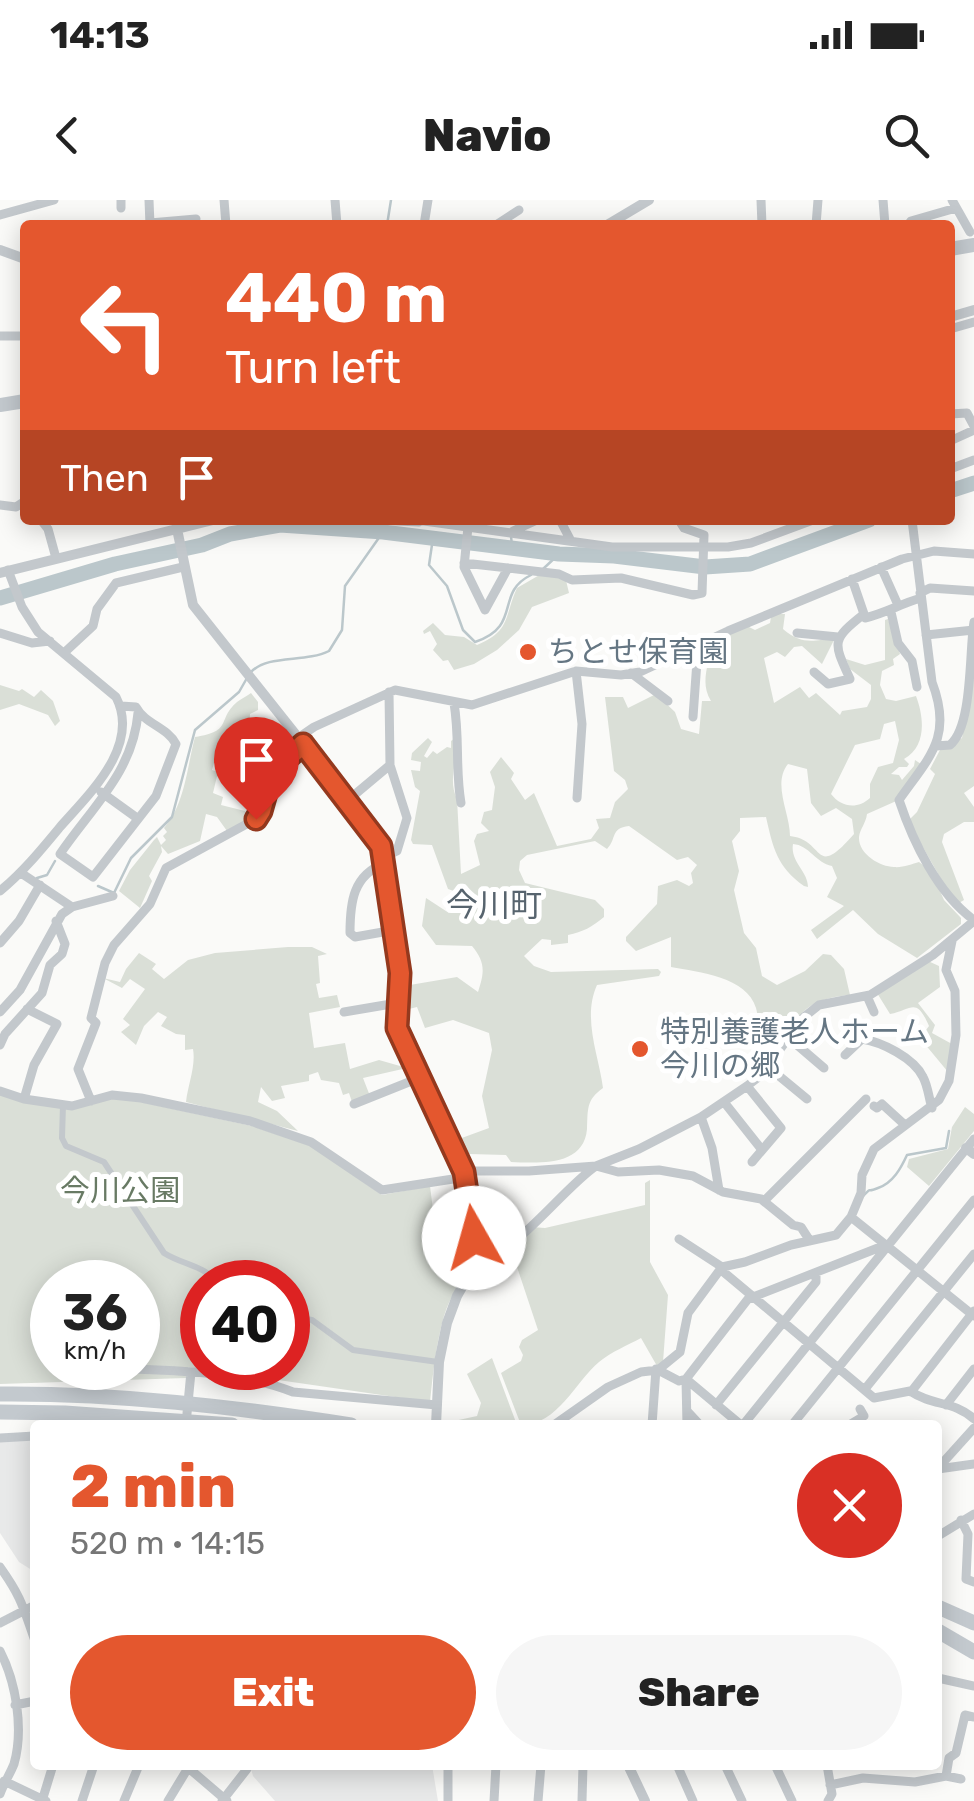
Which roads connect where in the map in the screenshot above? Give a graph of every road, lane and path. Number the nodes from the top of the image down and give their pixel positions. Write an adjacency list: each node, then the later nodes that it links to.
1 (54, 200): 6 (street)
2 (334, 200): 8 (street)
3 (343, 200): 8 (street)
4 (648, 200): 14 (street)
5 (954, 204): 15 (street); 16 (street)
6 (22, 205): 9 (street)
7 (518, 210): 13 (street)
8 (338, 213): 12 (street)
9 (0, 215)
10 (191, 217): 11 (street)
11 (173, 220)
12 (338, 220)
13 (503, 220)
14 (614, 220)
15 (914, 220)
16 (972, 240)
17 (955, 414): 18 (street)
18 (974, 428)
19 (45, 525): 33 (street)
20 (172, 525): 33 (street)
21 (176, 525): 35 (street)
22 (438, 525): 28 (street)
23 (563, 525): 29 (street)
24 (682, 525): 30 (street)
25 (801, 525): 30 (street)
26 (913, 525): 31 (street)
27 (509, 527): 28 (street); 29 (street)
28 (468, 531): 34 (street)
29 (571, 541): 30 (street)
30 (705, 552): 37 (street)
31 (917, 554): 32 (street); 36 (street); 41 (street)
32 (974, 554)
33 (56, 558): 38 (street)
34 (464, 560): 37 (street); 37 (street)
35 (183, 564): 51 (street); 62 (street)
36 (882, 567): 39 (street); 42 (street)
37 (508, 568)
38 (4, 571): 49 (street)
39 (852, 579): 43 (street); 50 (street)
40 (974, 590): 41 (street)
41 (920, 596): 42 (street); 47 (street)
42 (894, 608): 43 (street); 55 (street)
43 (864, 614): 48 (street)
44 (974, 627): 47 (street); 63 (street)
45 (0, 633): 49 (street)
46 (797, 633): 48 (street)
47 (926, 635): 63 (street)
48 (838, 637): 53 (street)
49 (50, 642): 51 (street)
50 (698, 647): 54 (street); 61 (street)
51 (65, 652): 59 (street)
52 (576, 672): 54 (street); 58 (street); 67 (street)
53 (814, 672)
54 (631, 673): 57 (street)
55 (917, 687)
56 (389, 692): 58 (street); 62 (street); 64 (street)
57 (668, 702)
58 (454, 703): 69 (street)
59 (121, 706): 60 (street); 65 (street)
60 (138, 713): 66 (street); 70 (street)
61 (693, 717)
62 (300, 741): 68 (street); 98 (street)
63 (936, 746): 78 (street)
64 (390, 764): 68 (street); 71 (street)
65 (94, 787): 66 (street); 72 (street)
66 (105, 795): 70 (street); 70 (street)
67 (577, 798)
68 (347, 801): 71 (street)
69 (461, 803)
70 (137, 818)
71 (385, 860): 79 (street); 79 (street)
72 (21, 873): 73 (street); 74 (street)
73 (40, 886): 76 (street); 81 (street)
74 (0, 891)
75 (113, 896): 76 (street)
76 (72, 907): 77 (street)
77 (56, 921): 84 (street); 85 (street)
78 (974, 921): 80 (street)
79 (394, 930): 83 (street)
80 (952, 941): 82 (street); 102 (street)
81 (0, 943)
82 (867, 996): 87 (street); 88 (street)
83 (397, 1003): 86 (street); 93 (street)
84 (28, 1009): 89 (street); 96 (street)
85 (0, 1012)
86 (344, 1012)
87 (874, 1012)
88 (790, 1038): 91 (street); 92 (street)
89 (0, 1045)
90 (845, 1056): 102 (street)
91 (768, 1066): 94 (street); 97 (street)
92 (824, 1068)
93 (419, 1078): 100 (street); 109 (street)
94 (748, 1086): 99 (street); 106 (street)
95 (0, 1091): 96 (street)
96 (24, 1098): 101 (street)
97 (808, 1099)
98 (91, 1101): 101 (street); 109 (street)
99 (724, 1102): 103 (street); 106 (street)
100 (354, 1104)
101 (63, 1105): 119 (street)
102 (932, 1108): 104 (street)
103 (701, 1118): 108 (street); 110 (street)
104 (906, 1126): 112 (street); 113 (street)
105 (971, 1147): 116 (street)
106 (762, 1150): 107 (street)
107 (752, 1162)
108 (596, 1166): 109 (street); 110 (street); 118 (street)
109 (465, 1174): 118 (street)
110 (719, 1190): 112 (street)
111 (974, 1200): 121 (street)
112 (764, 1201): 115 (street)
113 (851, 1217): 115 (street); 116 (street)
114 (679, 1240): 120 (street)
115 (810, 1242): 120 (street)
116 (886, 1245): 121 (street); 122 (street); 128 (street)
117 (974, 1254): 123 (street)
118 (476, 1261): 129 (street)
119 (180, 1262)
120 (721, 1268): 124 (street); 131 (street)
121 (915, 1269): 123 (street); 130 (street)
122 (816, 1273): 124 (street); 127 (street)
123 (942, 1291): 125 (street); 138 (street)
124 (753, 1296): 127 (street); 133 (street)
125 (973, 1314): 136 (street)
126 (310, 1320): 129 (street)
127 (784, 1322): 128 (street); 139 (street)
128 (810, 1343): 130 (street); 154 (street)
129 (439, 1362): 141 (street)
130 (839, 1366): 138 (street); 155 (street)
131 (657, 1369): 133 (street); 149 (street); 150 (street)
132 (974, 1369): 140 (street)
133 (686, 1380): 139 (street); 143 (street)
134 (190, 1390): 146 (street)
135 (287, 1390): 141 (street)
136 (912, 1392): 138 (street); 140 (street)
137 (0, 1394): 147 (highway)
138 (869, 1394)
139 (716, 1405): 153 (street)
140 (946, 1405): 144 (street)
141 (437, 1406): 148 (street)
142 (0, 1412): 145 (highway)
143 (688, 1412): 151 (street); 152 (street)
144 (974, 1419)
145 (162, 1420)
146 (187, 1420)
147 (319, 1420)
148 (436, 1420)
149 (561, 1420)
150 (652, 1420)
151 (687, 1420)
152 (695, 1420)
153 (736, 1420)
154 (746, 1420)
155 (796, 1420)
156 (974, 1428): 159 (street)
157 (30, 1436): 158 (street)
158 (0, 1438)
159 (942, 1464)
160 (974, 1464): 161 (street)
161 (942, 1468)
162 (974, 1514): 163 (street)
163 (961, 1520): 164 (street); 166 (street)
164 (942, 1533)
165 (0, 1567): 167 (street)
166 (974, 1582)
167 (30, 1607)
168 (30, 1608): 171 (street)
169 (942, 1608): 170 (highway)
170 (974, 1620)
171 (0, 1623)
172 (942, 1631): 174 (highway)
173 (942, 1632): 176 (highway)
174 (974, 1643)
175 (0, 1651): 180 (street)
176 (974, 1652)
177 (942, 1679): 178 (street)
178 (974, 1686)
179 (30, 1702): 180 (street)
180 (15, 1705): 199 (street)
181 (974, 1717): 197 (street)
182 (51, 1770): 202 (street)
183 (92, 1770): 205 (street)
184 (137, 1770): 206 (street)
185 (185, 1770): 207 (street)
186 (191, 1770): 203 (street)
187 (246, 1770): 203 (street)
188 (448, 1770): 208 (street)
189 (496, 1770): 209 (street)
190 (540, 1770): 210 (street)
191 (583, 1770): 211 (street)
192 (632, 1770): 212 (street)
193 (679, 1770): 213 (street)
194 (728, 1770): 214 (street)
195 (777, 1770): 215 (street)
196 (827, 1770): 200 (street)
197 (946, 1776): 198 (street); 200 (street)
198 (962, 1779)
199 (4, 1781): 201 (street); 202 (street)
200 (830, 1785): 204 (street)
201 (0, 1794)
202 (43, 1800)
203 (224, 1800)
204 (830, 1800)
205 (82, 1801)
206 (124, 1801)
207 (168, 1801)
208 (448, 1801)
209 (494, 1801)
210 (538, 1801)
211 (582, 1801)
212 (644, 1801)
213 (694, 1801)
214 (742, 1801)
215 (792, 1801)

